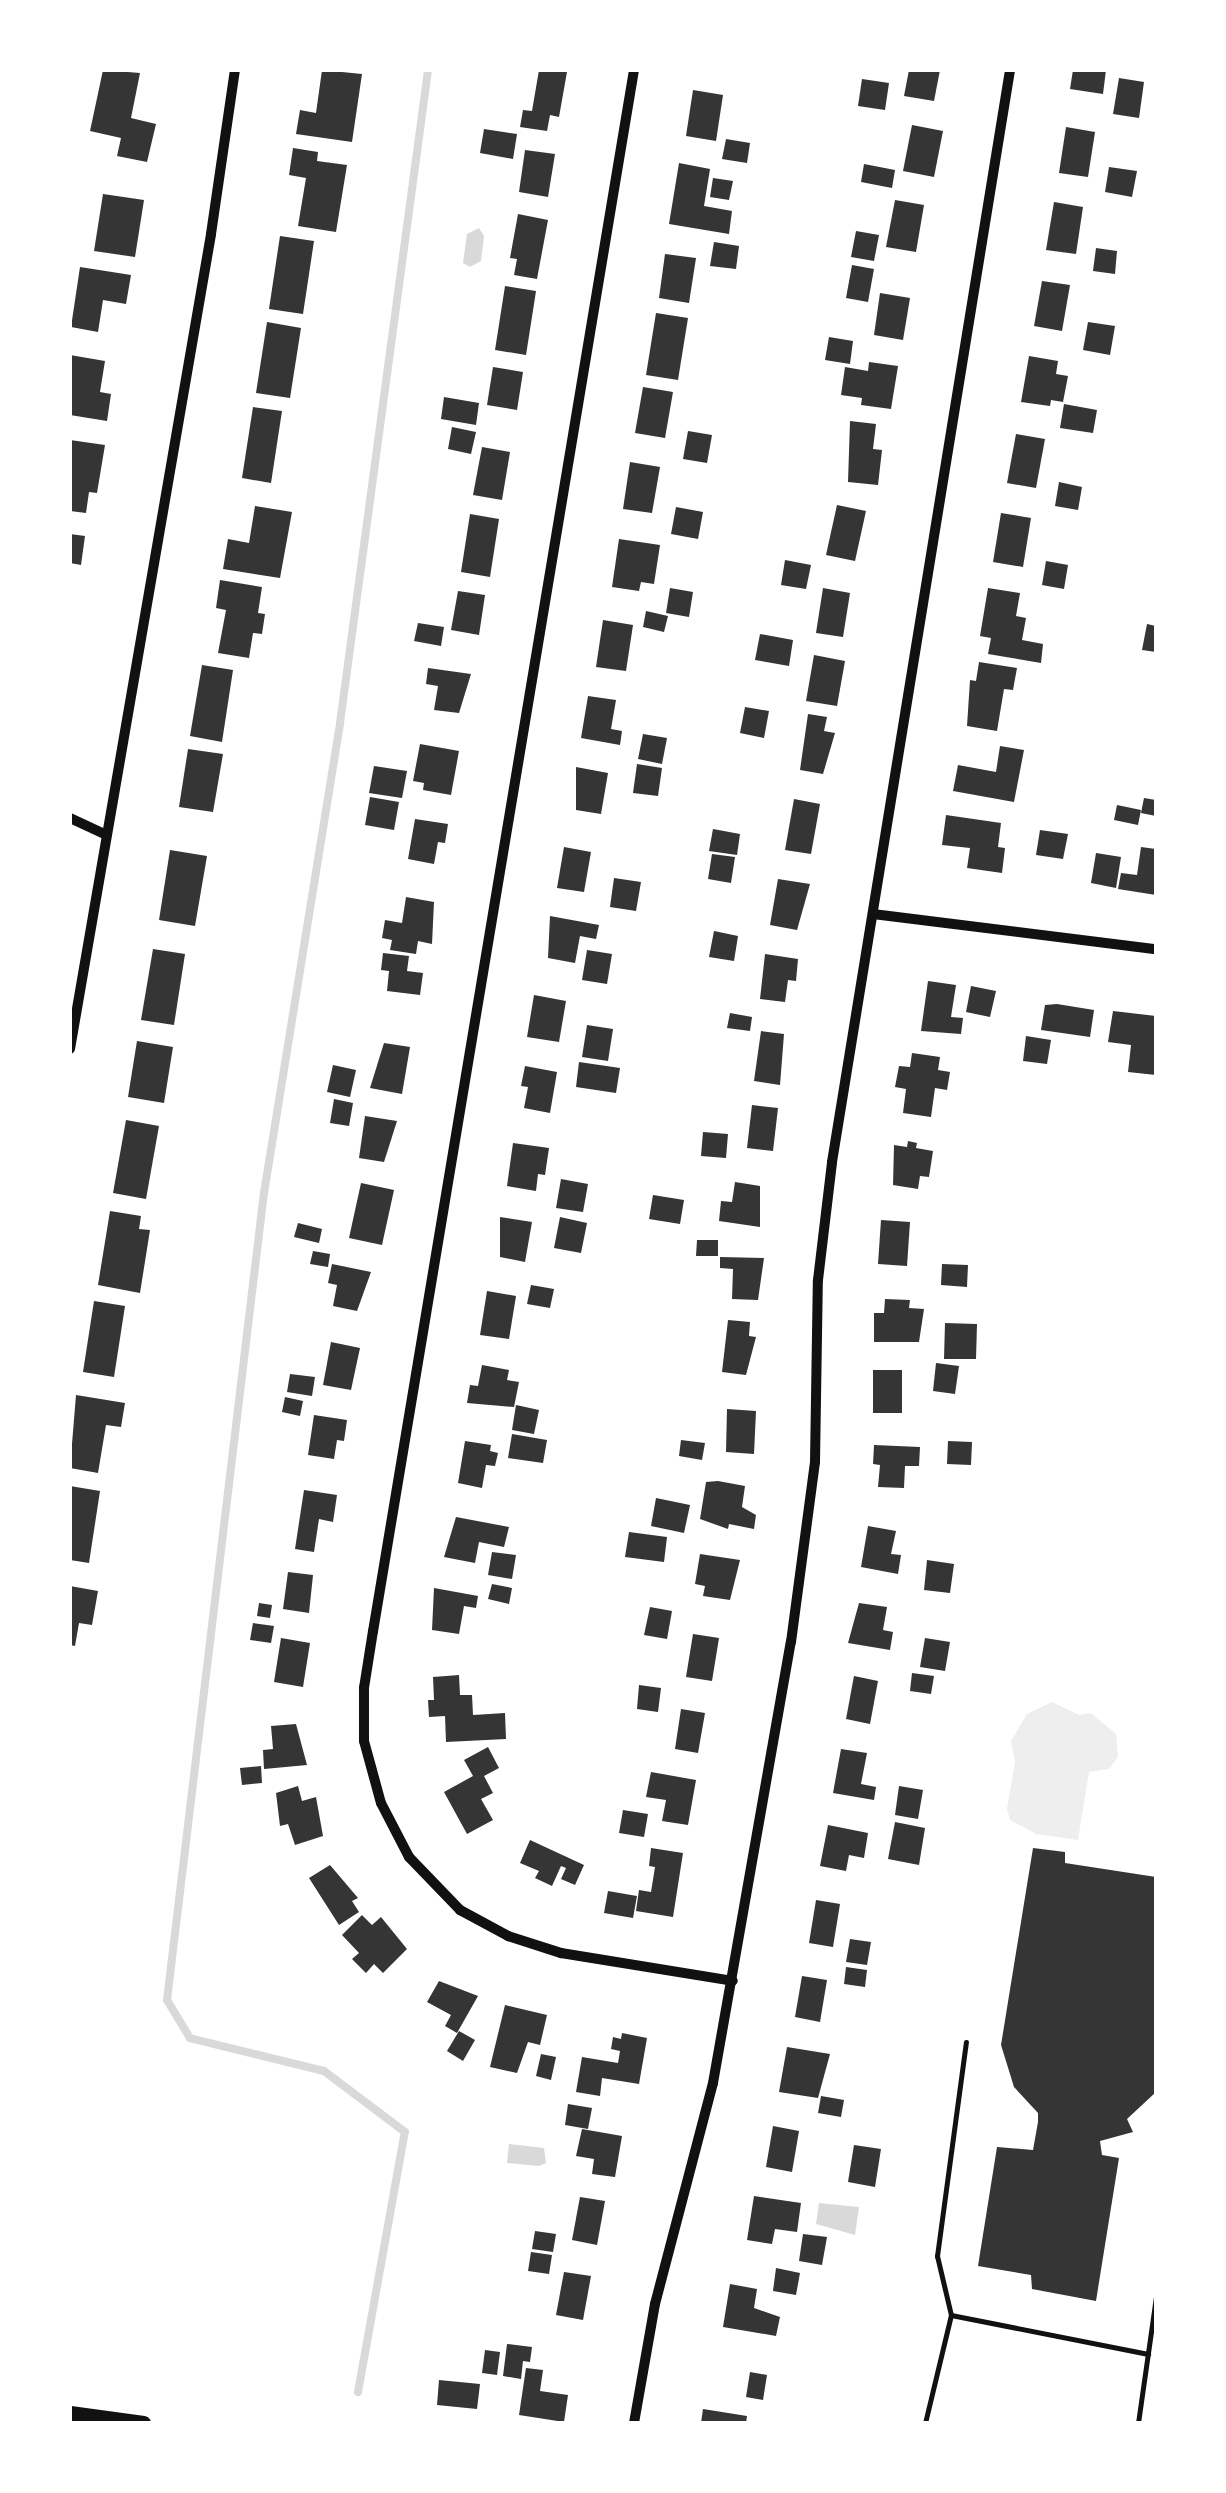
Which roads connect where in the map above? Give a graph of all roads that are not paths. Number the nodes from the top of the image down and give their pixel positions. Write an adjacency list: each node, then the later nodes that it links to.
1 (234, 70): 5 (street)
2 (634, 70): 9 (street)
3 (1010, 70): 6 (street)
4 (70, 818): 5 (street)
5 (106, 834): 8 (street)
6 (873, 914): 7 (street); 9 (street)
7 (1156, 949)
8 (70, 1049)
9 (733, 1980): 16 (street)
10 (966, 2042): 12 (lane)
11 (1156, 2296): 13 (lane)
12 (951, 2315): 13 (lane); 17 (lane)
13 (1148, 2354): 18 (lane)
14 (70, 2413): 15 (main road)
15 (143, 2423)
16 (634, 2423)
17 (925, 2423)
18 (1138, 2423)

